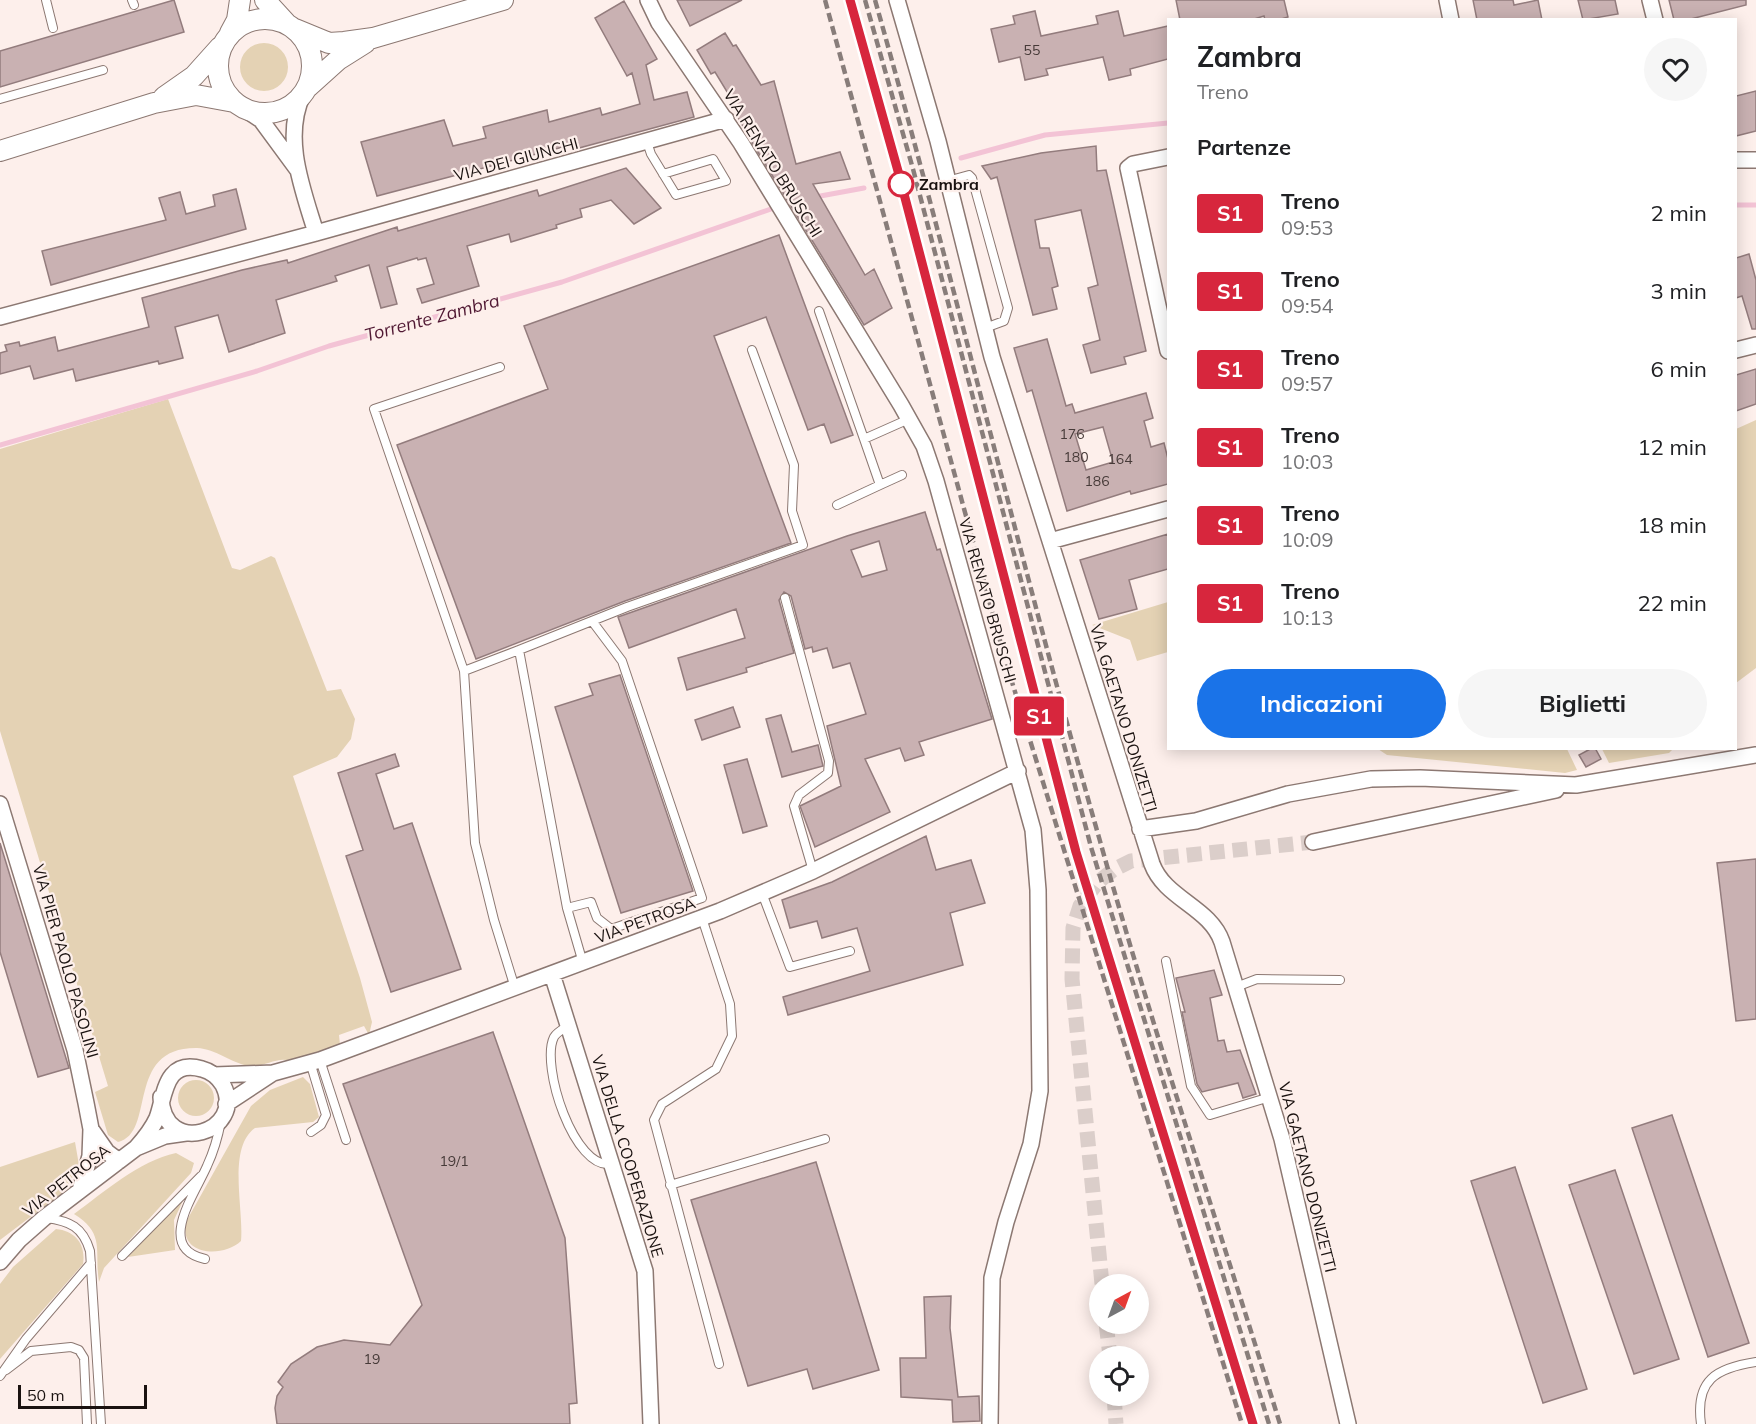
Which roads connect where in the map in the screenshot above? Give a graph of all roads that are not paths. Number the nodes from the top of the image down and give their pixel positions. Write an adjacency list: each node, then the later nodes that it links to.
1 (46, 0): 12 (lane)
2 (240, 0): 13 (street)
3 (265, 0): 11 (street)
4 (503, 0): 14 (street)
5 (648, 0): 20 (street, VIA RENATO BRUSCHI)
6 (897, 0): 28 (street, VIA GAETANO DONIZETTI)
7 (1447, 0): 9 (street)
8 (1650, 0): 10 (street)
9 (1451, 18)
10 (1654, 18)
11 (289, 26): 13 (street); 14 (street); 16 (street)
12 (53, 28)
13 (227, 38): 18 (street); 19 (street)
14 (373, 38): 16 (street)
15 (103, 70): 17 (lane)
16 (304, 92): 19 (street); 26 (street)
17 (0, 99)
18 (154, 103): 19 (street); 22 (street)
19 (240, 106): 26 (street)
20 (726, 118): 21 (street, VIA DEI GIUNCHI); 38 (street, VIA RENATO BRUSCHI)
21 (647, 142): 27 (lane); 29 (street, VIA DEI GIUNCHI)
22 (0, 151)
23 (1167, 157): 34 (street)
24 (1737, 160): 25 (street)
25 (1756, 160)
26 (297, 169): 29 (street)
27 (663, 174): 27 (lane)
28 (946, 181): 32 (street, VIA GAETANO DONIZETTI); 32 (lane)
29 (316, 233): 31 (street, VIA DEI GIUNCHI)
30 (819, 311): 39 (lane)
31 (0, 317)
32 (985, 328): 44 (street, VIA GAETANO DONIZETTI)
33 (1756, 345): 36 (street)
34 (1167, 346)
35 (752, 350): 46 (lane)
36 (1737, 350)
37 (500, 367): 48 (lane)
38 (909, 419): 39 (lane); 50 (street, VIA RENATO BRUSCHI)
39 (864, 439): 41 (lane)
40 (902, 475): 41 (lane)
41 (880, 485): 42 (lane)
42 (837, 505)
43 (1167, 509): 44 (street)
44 (1050, 542): 53 (street, VIA GAETANO DONIZETTI)
45 (785, 598): 55 (lane)
46 (592, 621): 47 (lane); 57 (lane)
47 (519, 651): 48 (lane); 57 (lane)
48 (464, 670): 64 (lane)
49 (1756, 755): 51 (street)
50 (1018, 771): 55 (street, VIA PETROSA); 97 (street, VIA RENATO BRUSCHI)
51 (1576, 785): 53 (street); 54 (street)
52 (0, 804): 73 (street, VIA PIER PAOLO PASOLINI)
53 (1140, 829): 65 (street, VIA GAETANO DONIZETTI)
54 (1313, 842)
55 (813, 871): 56 (street, VIA PETROSA)
56 (762, 893): 58 (street, VIA PETROSA); 59 (lane)
57 (567, 908): 61 (lane)
58 (702, 918): 61 (street, VIA PETROSA); 82 (lane)
59 (850, 951)
60 (1166, 961): 71 (lane)
61 (583, 963): 62 (street, VIA PETROSA)
62 (552, 974): 64 (street, VIA PETROSA); 66 (street, VIA DELLA COOPERAZIONE)
63 (1340, 980): 65 (lane)
64 (515, 987): 67 (street, VIA PETROSA)
65 (1236, 987): 71 (street, VIA GAETANO DONIZETTI)
66 (568, 1026): 80 (street, VIA DELLA COOPERAZIONE); 80 (lane)
67 (315, 1061): 68 (street, VIA PETROSA); 74 (lane); 77 (lane)
68 (273, 1073): 69 (street, VIA PETROSA); 72 (street, VIA PETROSA)
69 (214, 1075): 70 (street, VIA PETROSA); 72 (street)
70 (161, 1097): 75 (street); 78 (street, VIA PETROSA)
71 (1270, 1097): 98 (street, VIA GAETANO DONIZETTI)
72 (224, 1111): 75 (street, VIA PETROSA); 81 (lane)
73 (91, 1129): 79 (street, VIA PIER PAOLO PASOLINI); 83 (street, VIA PIER PAOLO PASOLINI)
74 (310, 1132)
75 (186, 1133): 78 (street, VIA PETROSA)
76 (825, 1139): 82 (lane)
77 (346, 1140)
78 (136, 1148): 79 (street, VIA PETROSA)
79 (119, 1161): 83 (street, VIA PETROSA)
80 (612, 1164): 96 (street, VIA DELLA COOPERAZIONE)
81 (205, 1171): 87 (lane); 88 (lane)
82 (670, 1185): 92 (lane)
83 (80, 1190): 84 (street, VIA PETROSA)
84 (44, 1218): 85 (street, VIA PETROSA); 90 (lane)
85 (19, 1240): 86 (street, VIA PETROSA); 89 (street, VIA PETROSA)
86 (0, 1252)
87 (122, 1256)
88 (205, 1259)
89 (0, 1262)
90 (91, 1263): 93 (lane); 95 (lane)
91 (1756, 1362): 99 (lane)
92 (719, 1364)
93 (3, 1373): 94 (lane)
94 (87, 1424)
95 (101, 1424)
96 (651, 1424)
97 (990, 1424)
98 (1348, 1424)
99 (1701, 1424)

